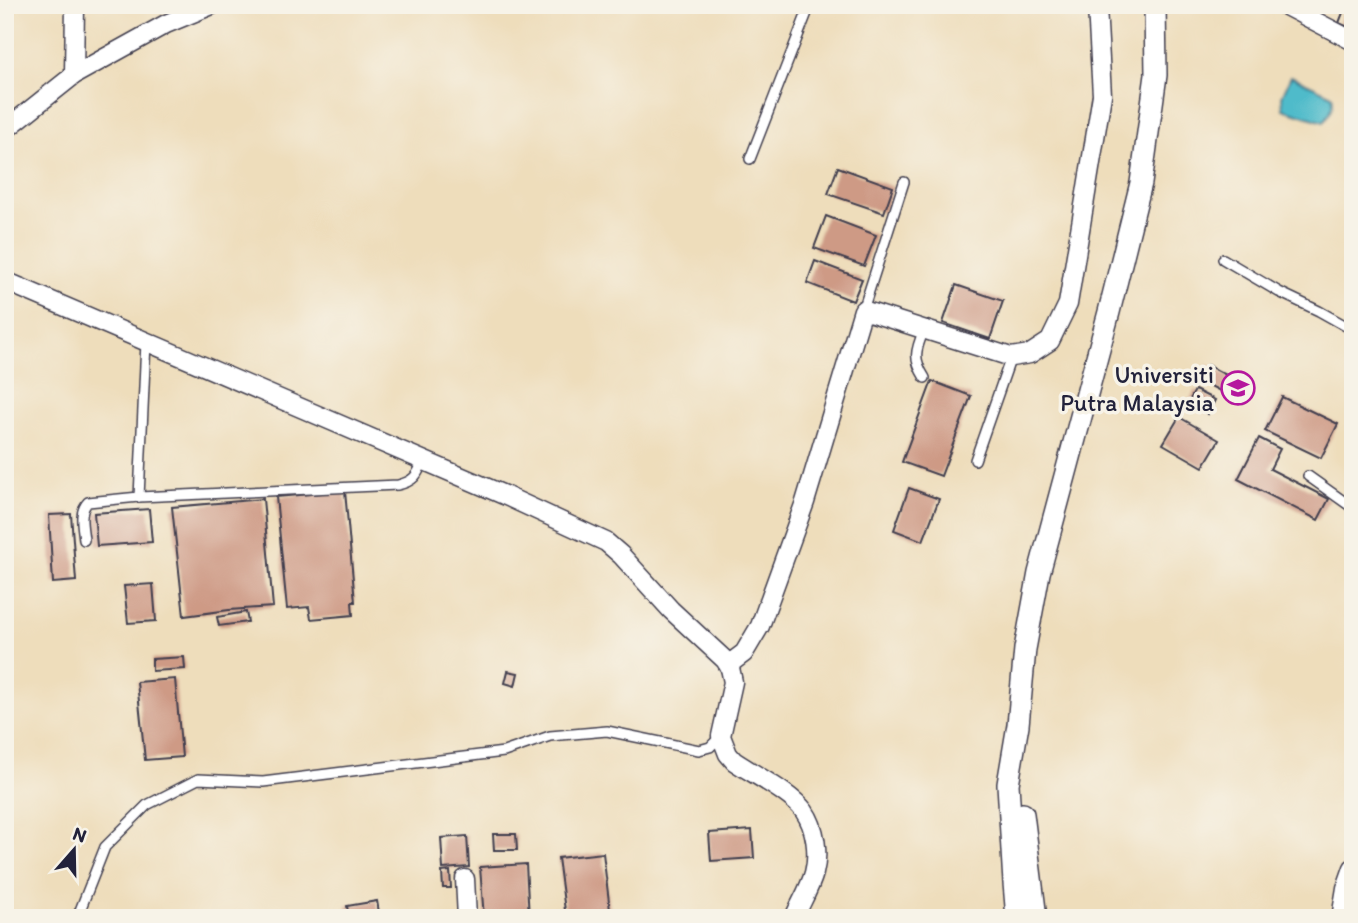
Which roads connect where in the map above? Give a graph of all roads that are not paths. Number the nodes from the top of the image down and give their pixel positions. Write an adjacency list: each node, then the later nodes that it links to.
1 (75, 5): 8 (street)
2 (212, 5): 8 (street)
3 (810, 5): 10 (lane)
4 (1096, 5): 18 (street)
5 (1155, 5): 27 (street)
6 (1284, 5): 7 (street)
7 (1353, 41)
8 (74, 75): 9 (street)
9 (5, 130)
10 (750, 159)
11 (904, 182): 14 (lane)
12 (1223, 260): 16 (lane)
13 (5, 281): 17 (street)
14 (863, 310): 15 (street); 26 (street)
15 (924, 330): 18 (street); 19 (lane)
16 (1353, 330)
17 (146, 342): 21 (street); 23 (lane)
18 (1011, 357): 20 (lane)
19 (925, 378)
20 (975, 460)
21 (423, 461): 23 (lane); 26 (street)
22 (1308, 476): 24 (lane)
23 (139, 497): 25 (lane)
24 (1353, 508)
25 (84, 540)
26 (737, 660): 28 (street)
27 (1018, 725): 34 (street); 35 (street)
28 (721, 736): 31 (lane); 33 (street)
29 (1353, 868): 36 (street)
30 (466, 879): 32 (street)
31 (77, 918)
32 (467, 918)
33 (794, 918)
34 (1017, 918)
35 (1035, 918)
36 (1341, 918)

